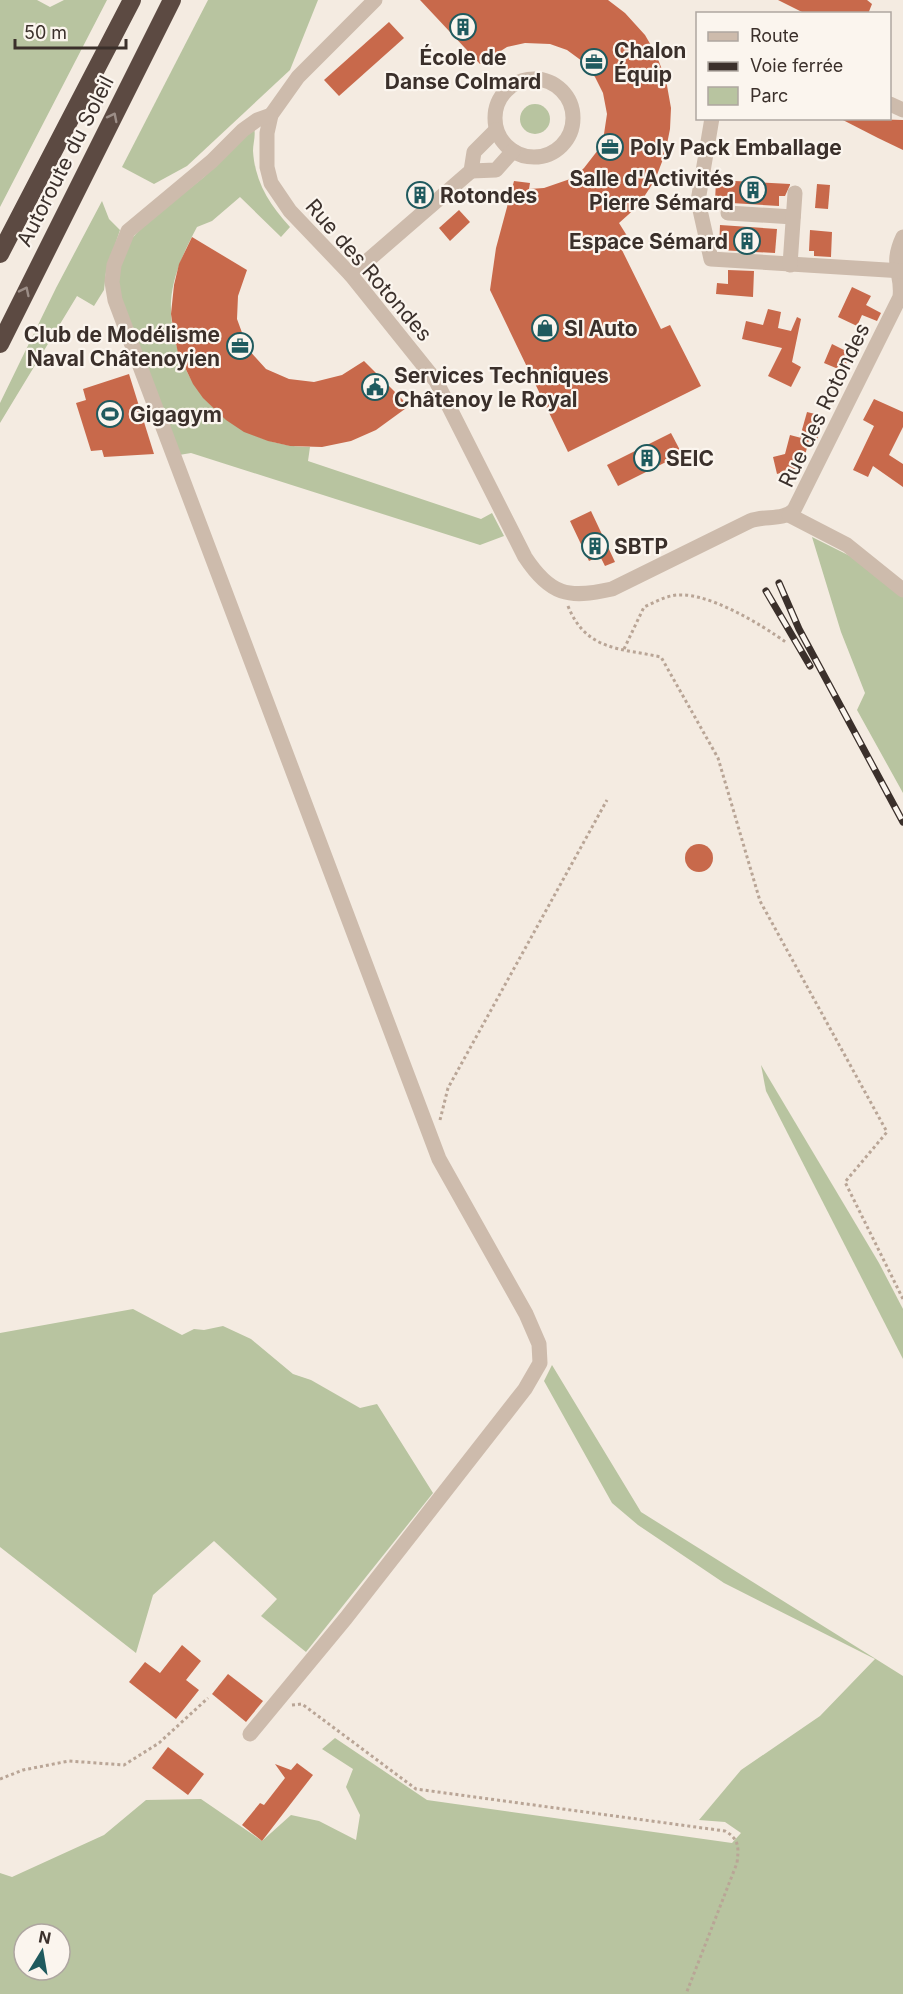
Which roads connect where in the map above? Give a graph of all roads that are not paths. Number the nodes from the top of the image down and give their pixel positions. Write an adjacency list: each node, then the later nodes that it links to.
1 (132, 0): 13 (highway, Autoroute du Soleil)
2 (172, 0): 17 (highway, Autoroute du Soleil, one-way to 2)
3 (375, 0): 4 (street, Rue des Rotondes)
4 (271, 115): 16 (street, Rue des Rotondes); 20 (street)
5 (712, 120): 14 (street)
6 (496, 130): 7 (street); 7 (street); 8 (street)
7 (513, 151): 8 (street)
8 (471, 171): 16 (street)
9 (795, 193): 11 (street)
10 (728, 213): 11 (street)
11 (793, 217): 14 (street)
12 (903, 237): 15 (street, Rue des Rotondes)
13 (0, 254)
14 (790, 265): 15 (street)
15 (900, 270): 18 (street, Rue des Rotondes)
16 (351, 275): 18 (street, Rue des Rotondes)
17 (0, 344)
18 (789, 515): 19 (street)
19 (902, 587)
20 (250, 1734)

